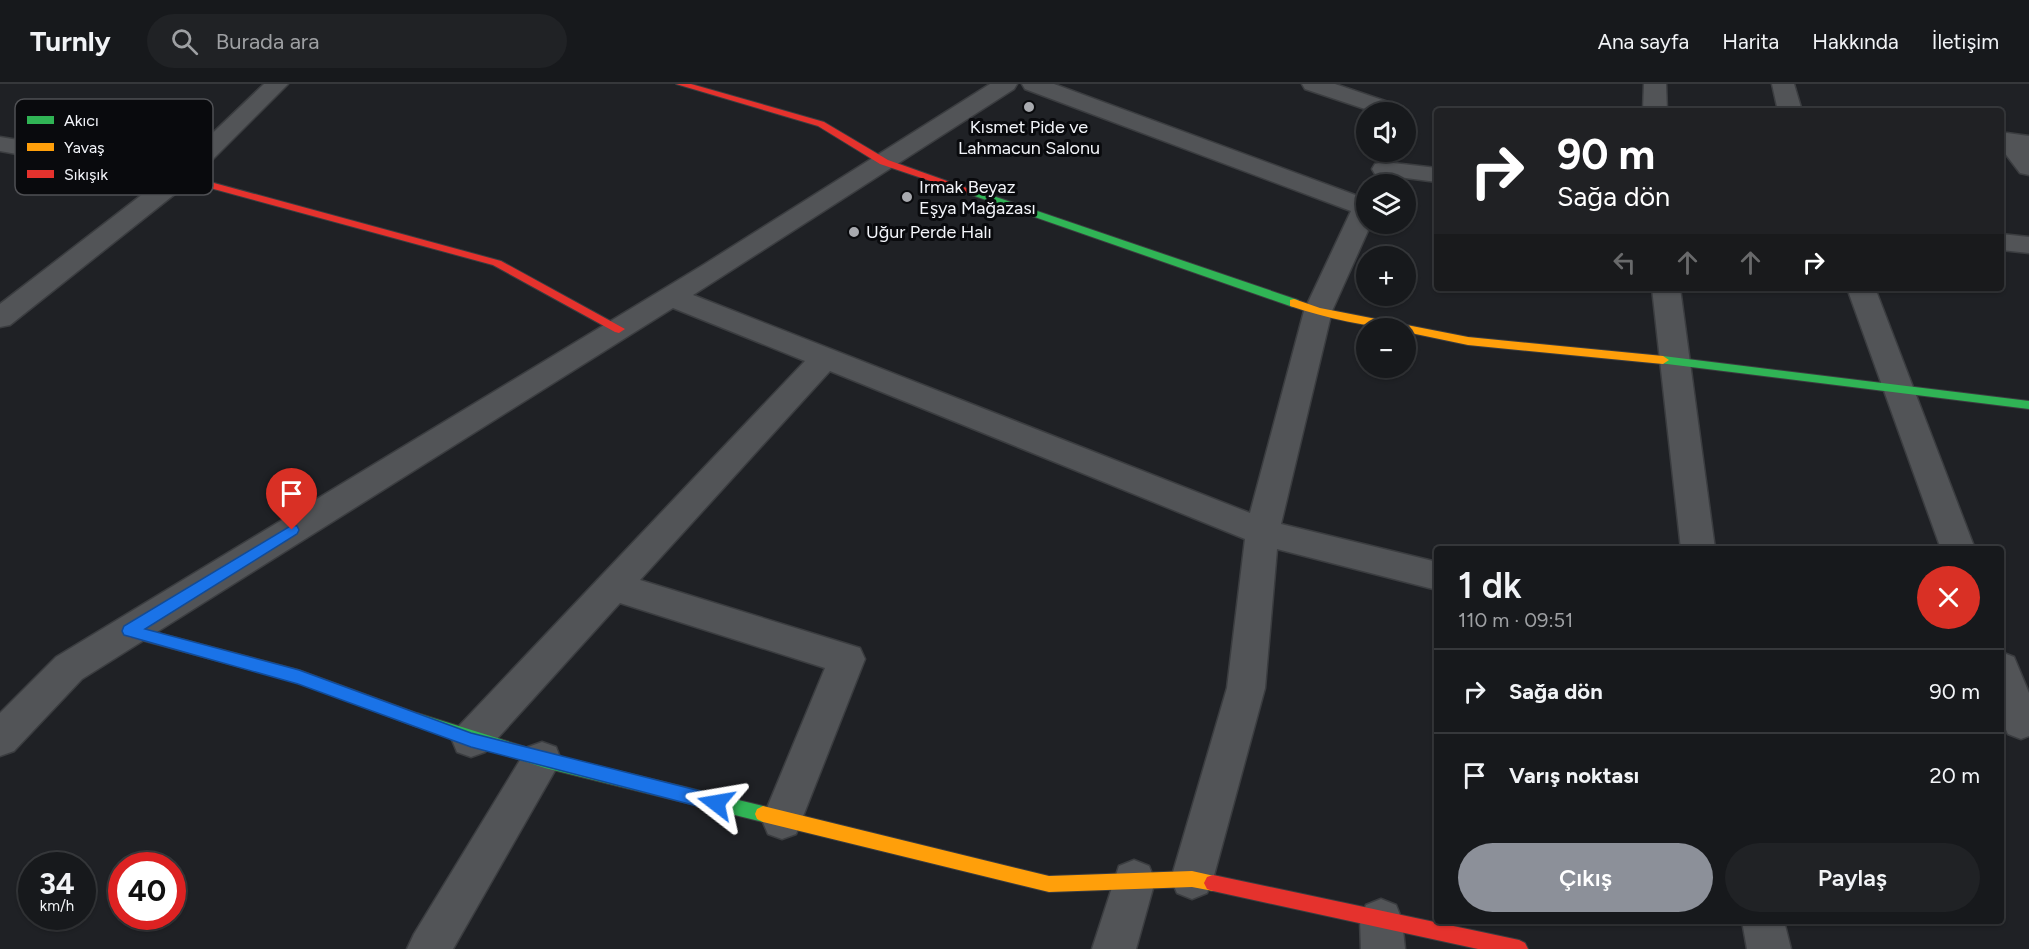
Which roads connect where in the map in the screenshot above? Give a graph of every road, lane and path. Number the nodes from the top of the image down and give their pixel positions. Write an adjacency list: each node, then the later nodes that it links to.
1 (277, 84): 14 (street)
2 (681, 84): 15 (street)
3 (1033, 84): 21 (street)
4 (1313, 84): 8 (street)
5 (1655, 84): 9 (street)
6 (1783, 84): 10 (street)
7 (989, 87): 15 (street)
8 (1366, 102)
9 (1655, 108)
10 (1789, 108)
11 (2029, 143): 17 (street)
12 (0, 144): 13 (street)
13 (15, 146)
14 (213, 146)
15 (884, 162): 27 (street); 28 (street)
16 (1385, 168): 18 (street)
17 (2029, 168)
18 (1434, 176)
19 (213, 186): 30 (street)
20 (158, 195): 29 (street)
21 (1356, 204)
22 (1356, 229): 28 (street)
23 (2004, 242): 24 (street)
24 (2029, 245)
25 (1666, 291): 32 (street)
26 (1862, 291): 33 (street)
27 (671, 297): 30 (street); 31 (street)
28 (1318, 311): 32 (street); 35 (street)
29 (0, 318)
30 (619, 329): 40 (street)
31 (825, 358): 35 (street); 39 (street)
32 (1673, 361): 33 (street); 36 (street)
33 (1900, 389): 34 (street); 37 (street)
34 (2029, 405)
35 (1262, 531): 38 (street); 47 (street)
36 (1698, 546)
37 (1957, 546)
38 (1434, 575)
39 (612, 586): 44 (street); 46 (street)
40 (129, 631): 43 (street); 44 (street)
41 (2004, 678): 42 (street)
42 (2017, 721)
43 (0, 739)
44 (471, 740): 45 (street)
45 (542, 759): 46 (street); 51 (street)
46 (782, 820): 48 (street)
47 (1192, 879): 48 (street); 50 (street)
48 (1134, 881): 52 (street)
49 (1764, 924): 54 (street)
50 (1382, 934): 53 (street)
51 (429, 949)
52 (1114, 949)
53 (1519, 949)
54 (1769, 949)

